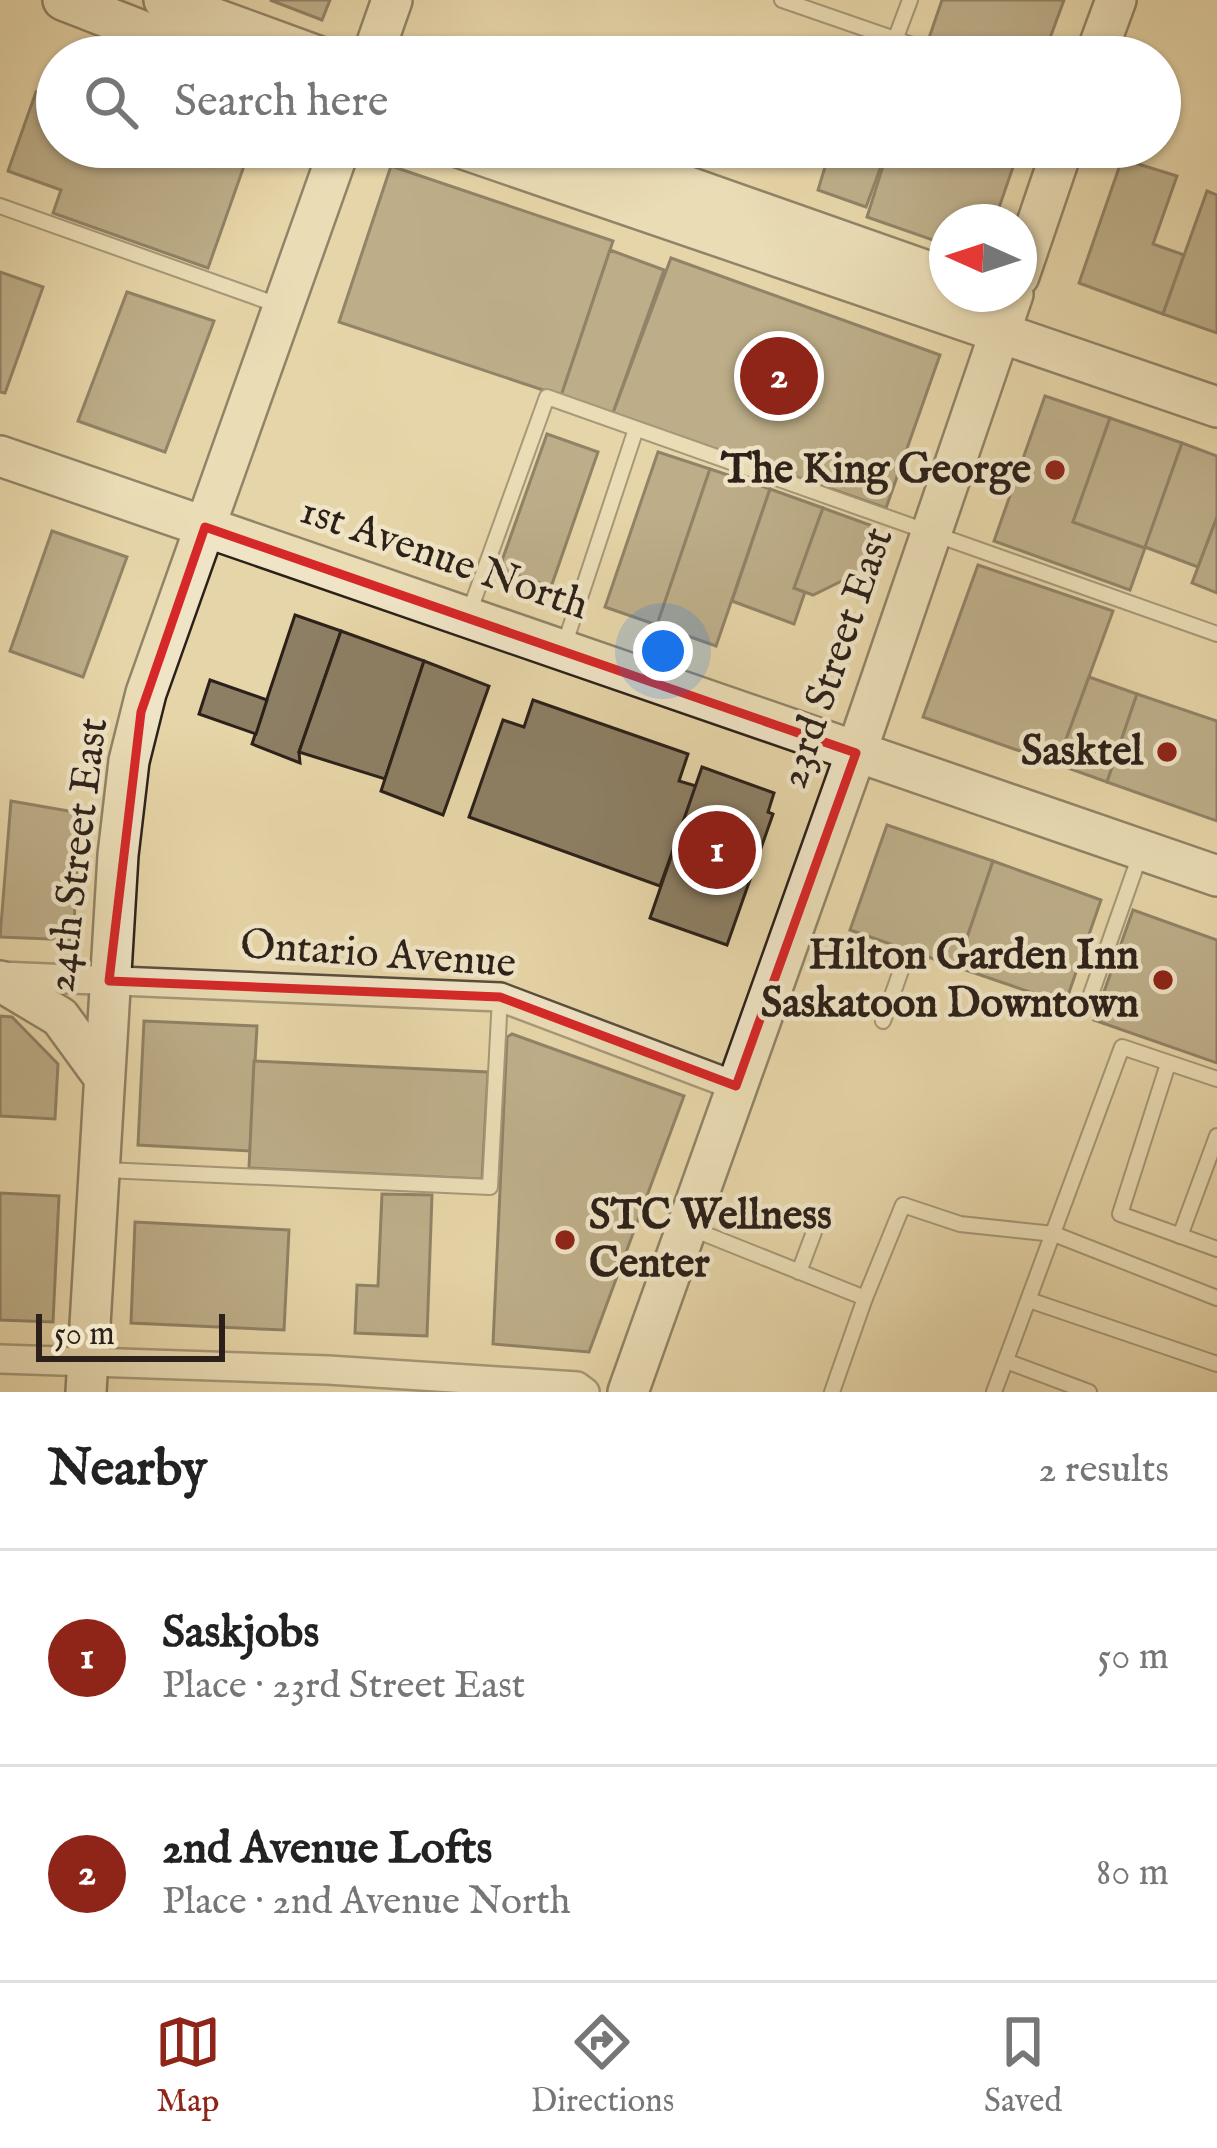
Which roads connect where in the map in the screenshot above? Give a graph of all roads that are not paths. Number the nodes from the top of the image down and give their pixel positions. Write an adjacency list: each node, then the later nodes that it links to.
1 (62, 0): 7 (street)
2 (164, 0): 8 (street)
3 (392, 0): 9 (street)
4 (782, 0): 10 (lane)
5 (910, 0): 11 (lane)
6 (1116, 0): 12 (street)
7 (154, 36)
8 (263, 36)
9 (379, 36)
10 (884, 36)
11 (896, 36)
12 (1103, 36)
13 (333, 168): 21 (street, 24th Street East)
14 (533, 168): 20 (street)
15 (635, 168): 19 (street)
16 (1055, 168): 18 (street, 23rd Street East)
17 (0, 206): 21 (lane)
18 (1037, 217)
19 (929, 272)
20 (929, 279)
21 (283, 307): 29 (street, 24th Street East)
22 (1002, 312): 30 (street, 23rd Street East)
23 (1028, 312): 25 (street)
24 (1030, 312): 26 (street)
25 (1217, 382)
26 (1217, 407)
27 (636, 429): 30 (lane); 31 (lane); 33 (lane)
28 (0, 456): 29 (street, 1st Avenue North)
29 (206, 526): 31 (street, 1st Avenue North); 39 (street, 24th Street East)
30 (930, 533): 32 (lane); 34 (street, 23rd Street East)
31 (467, 618): 33 (street, 1st Avenue North)
32 (1217, 634)
33 (562, 651): 34 (street, 1st Avenue North)
34 (856, 753): 35 (street, 1st Avenue North); 46 (street, 23rd Street East)
35 (1142, 850): 36 (street, 1st Avenue North); 41 (lane)
36 (1217, 876)
37 (903, 965): 42 (lane)
38 (0, 979): 39 (street, Ontario Avenue); 44 (street)
39 (109, 981): 40 (street, Ontario Avenue); 44 (street, 24th Street East)
40 (500, 998): 46 (street, Ontario Avenue); 48 (lane)
41 (1089, 1000)
42 (883, 1021)
43 (1168, 1064): 45 (lane); 51 (lane); 52 (lane)
44 (103, 1076): 48 (street, 24th Street East)
45 (1217, 1079)
46 (736, 1086): 49 (street, 23rd Street East)
47 (1217, 1136): 52 (lane)
48 (100, 1170): 61 (street, 24th Street East)
49 (686, 1226): 54 (lane); 65 (street, 23rd Street East)
50 (814, 1232): 54 (lane)
51 (1054, 1234): 55 (lane); 56 (lane); 57 (lane)
52 (1180, 1236): 53 (lane)
53 (1217, 1250)
54 (799, 1271): 55 (lane)
55 (865, 1298): 66 (lane)
56 (1217, 1298)
57 (1029, 1300): 59 (lane); 60 (lane)
58 (0, 1359): 61 (street)
59 (1006, 1361): 63 (lane); 67 (lane)
60 (1217, 1364)
61 (87, 1377): 62 (street)
62 (327, 1381): 64 (street)
63 (1051, 1386): 68 (lane)
64 (584, 1392)
65 (628, 1392)
66 (832, 1392)
67 (994, 1392)
68 (1089, 1392)

